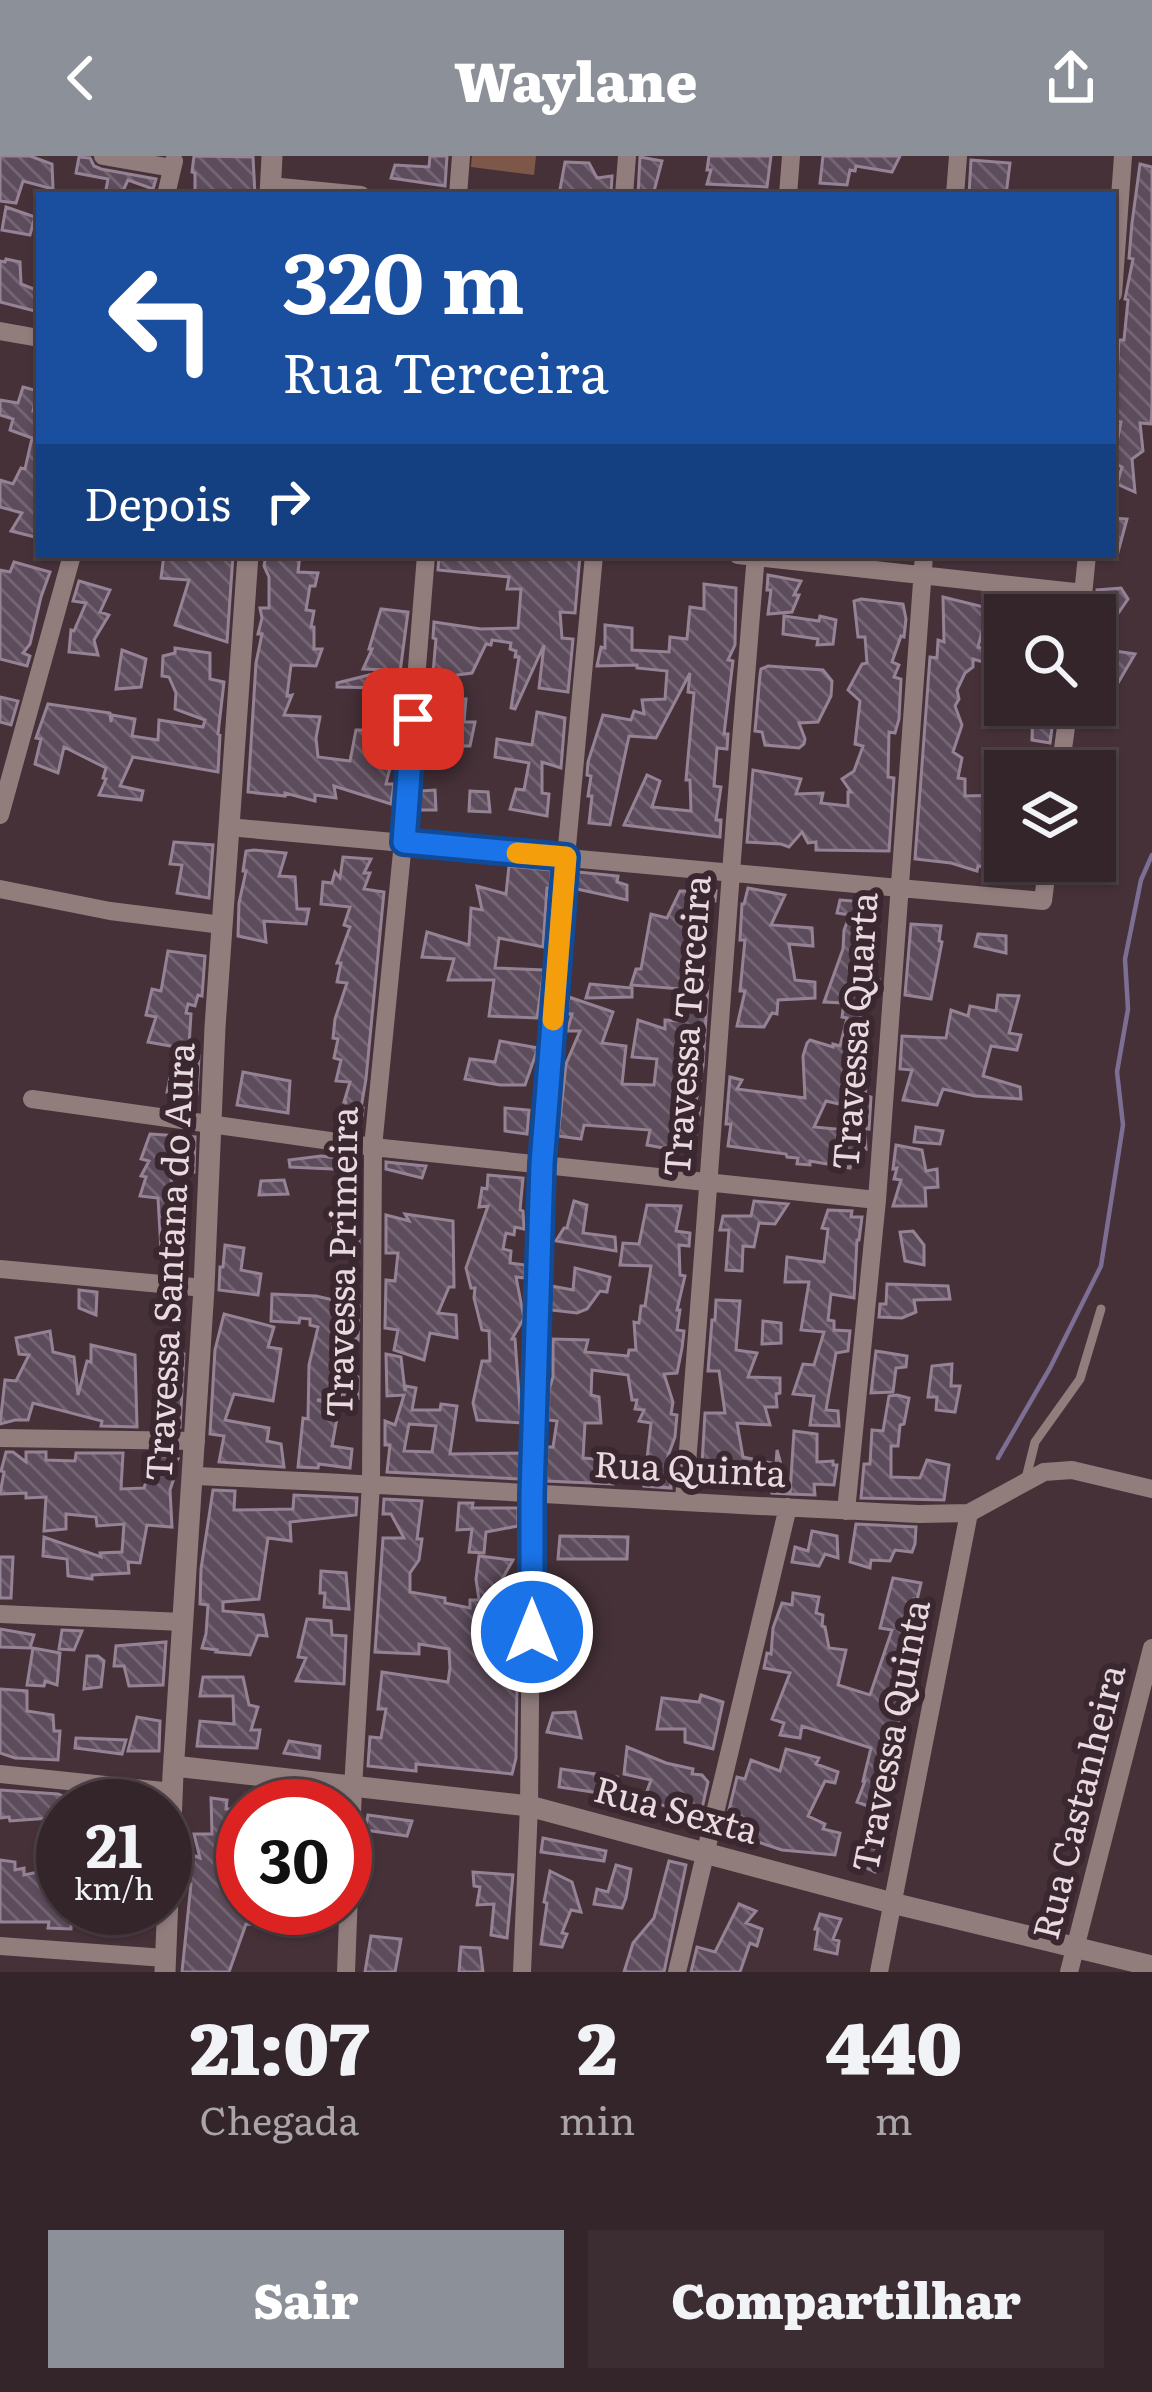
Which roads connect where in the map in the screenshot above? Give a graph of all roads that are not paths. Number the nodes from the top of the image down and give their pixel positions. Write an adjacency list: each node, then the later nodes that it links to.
1 (103, 156): 8 (street)
2 (272, 156): 9 (street)
3 (461, 156): 12 (street)
4 (627, 156): 13 (street)
5 (791, 156): 14 (street)
6 (958, 156): 15 (street)
7 (1123, 156): 16 (street)
8 (174, 162): 10 (street)
9 (270, 190): 11 (street)
10 (167, 192)
11 (306, 192)
12 (458, 192)
13 (624, 192)
14 (788, 192)
15 (955, 192)
16 (1116, 253)
17 (0, 331): 18 (street)
18 (36, 337)
19 (71, 558): 29 (street)
20 (248, 558): 30 (street, Travessa Santana do Aura)
21 (426, 558): 31 (street, Travessa Primeira)
22 (594, 558): 32 (street)
23 (750, 558): 33 (street, Travessa Terceira)
24 (767, 558): 27 (street)
25 (924, 558): 27 (street, Travessa Quarta)
26 (1088, 558): 28 (street)
27 (922, 576): 28 (street); 35 (street, Travessa Quarta)
28 (1084, 593)
29 (0, 815)
30 (228, 826): 31 (street); 37 (street, Travessa Santana do Aura)
31 (404, 842): 32 (street); 40 (street, Travessa Primeira)
32 (566, 857): 33 (street); 41 (street)
33 (729, 872): 35 (street); 42 (street, Travessa Terceira)
34 (1045, 882): 35 (street)
35 (898, 887): 43 (street, Travessa Quarta)
36 (0, 889): 37 (street)
37 (222, 925): 39 (street, Travessa Santana do Aura)
38 (32, 1099): 39 (street)
39 (211, 1123): 40 (street); 45 (street, Travessa Santana do Aura)
40 (374, 1147): 41 (street); 51 (street, Travessa Primeira)
41 (542, 1164): 42 (street); 53 (street)
42 (711, 1181): 43 (street); 54 (street, Travessa Terceira)
43 (877, 1200): 56 (street, Travessa Quarta)
44 (0, 1270): 45 (street)
45 (204, 1288): 48 (street, Travessa Santana do Aura)
46 (1101, 1309): 50 (lane)
47 (0, 1438): 48 (street)
48 (196, 1441): 49 (street, Travessa Santana do Aura)
49 (193, 1476): 51 (street, Rua Quinta); 59 (street, Travessa Santana do Aura)
50 (1024, 1482): 52 (street); 57 (street)
51 (371, 1483): 53 (street, Rua Quinta); 66 (street, Travessa Primeira)
52 (1152, 1489)
53 (532, 1495): 54 (street, Rua Quinta); 68 (street)
54 (684, 1500): 55 (street, Rua Quinta)
55 (788, 1507): 56 (street, Rua Quinta); 69 (street)
56 (846, 1511): 57 (street, Rua Quinta)
57 (969, 1513): 70 (street, Travessa Quinta)
58 (0, 1614): 59 (street)
59 (183, 1622): 61 (street, Travessa Santana do Aura)
60 (1152, 1648): 74 (street, Rua Castanheira)
61 (174, 1766): 64 (street, Travessa Santana do Aura); 65 (street, Rua Sexta)
62 (0, 1774): 63 (street)
63 (48, 1779)
64 (174, 1779)
65 (280, 1779)
66 (354, 1779)
67 (372, 1790): 68 (street, Rua Sexta)
68 (530, 1806): 69 (street, Rua Sexta); 78 (street)
69 (705, 1852): 70 (street, Rua Sexta); 79 (street)
70 (892, 1903): 74 (street, Rua Sexta); 80 (street, Travessa Quinta)
71 (166, 1935): 75 (street, Travessa Santana do Aura)
72 (347, 1935): 77 (street, Travessa Primeira)
73 (0, 1946): 75 (street)
74 (1077, 1946): 76 (street, Rua Sexta); 81 (street, Rua Castanheira)
75 (165, 1965)
76 (1152, 1966)
77 (346, 1972)
78 (522, 1972)
79 (677, 1972)
80 (879, 1972)
81 (1069, 1972)

